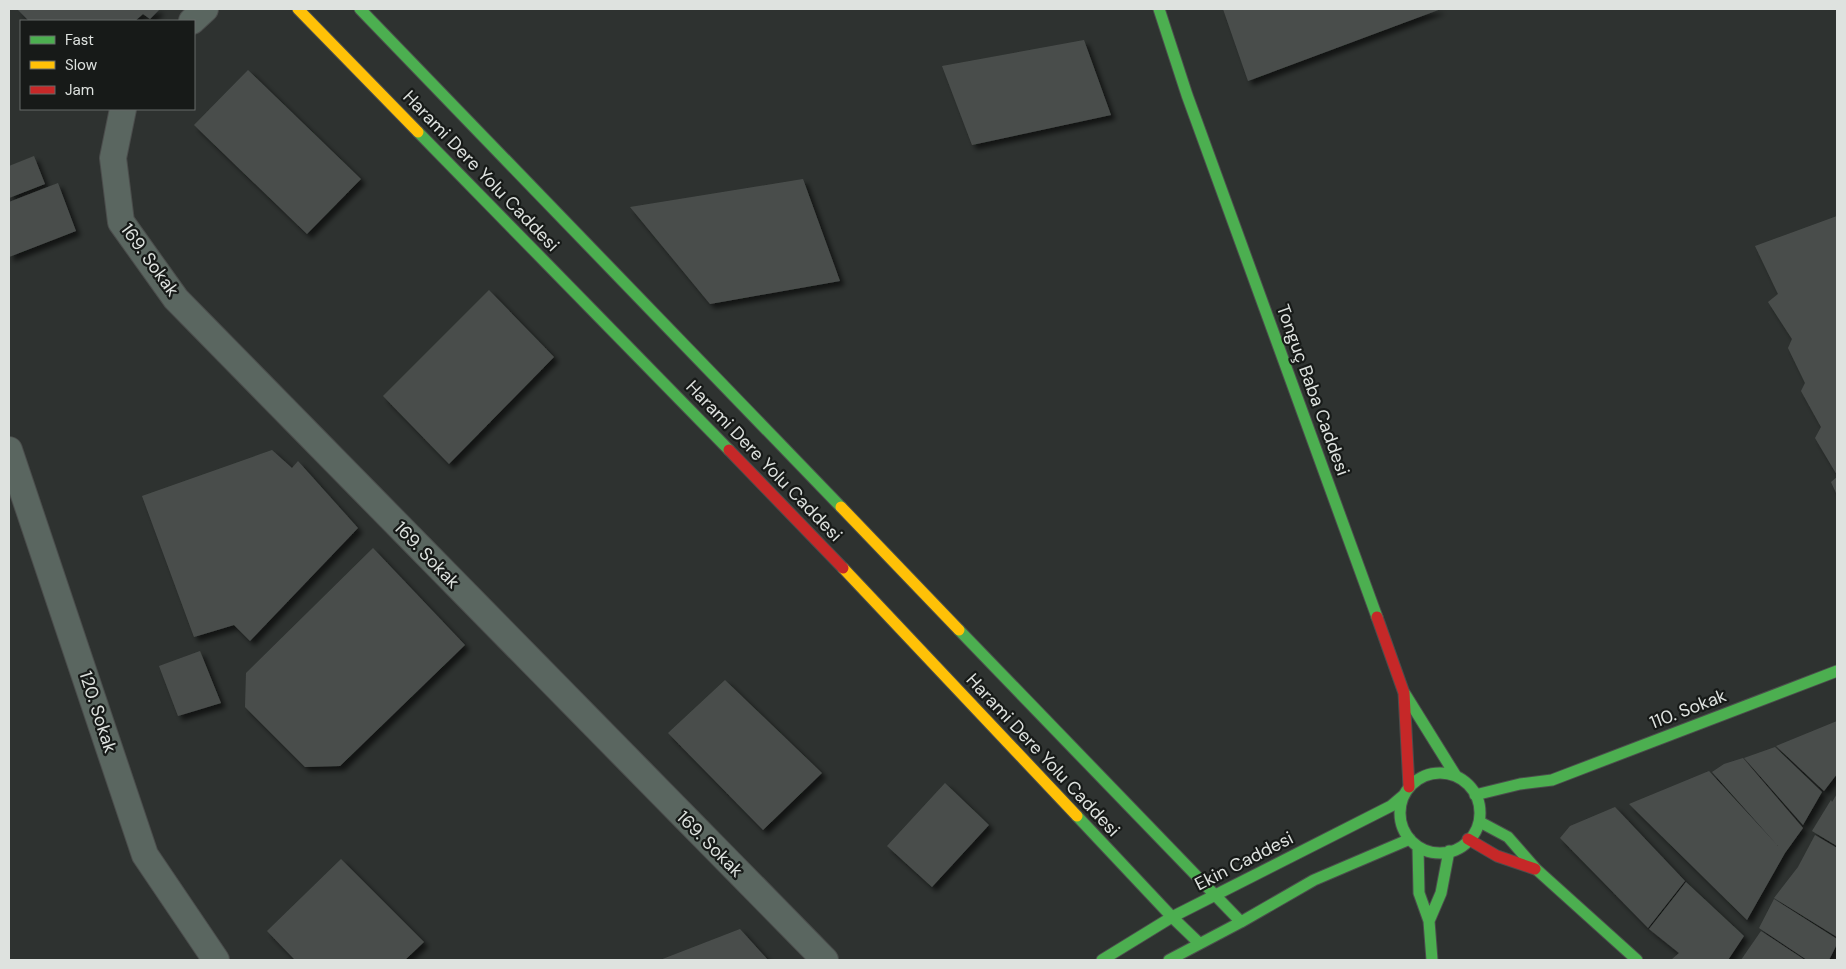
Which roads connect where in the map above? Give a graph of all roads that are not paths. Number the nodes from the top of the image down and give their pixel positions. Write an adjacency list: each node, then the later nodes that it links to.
1 (205, 9): 5 (street)
2 (298, 9): 21 (street, Harami Dere Yolu Caddesi)
3 (360, 9): 20 (street, Harami Dere Yolu Caddesi)
4 (1159, 9): 9 (street, Tonguç Baba Caddesi)
5 (193, 20)
6 (123, 110): 26 (street, 169. Sokak)
7 (9, 450): 25 (street, 120. Sokak)
8 (1837, 671): 11 (street, 110. Sokak)
9 (1404, 692): 10 (street); 12 (street, Tonguç Baba Caddesi)
10 (1456, 776): 12 (street); 13 (street)
11 (1552, 780): 13 (street); 14 (street)
12 (1406, 791): 17 (street); 20 (street, Ekin Caddesi)
13 (1475, 794): 15 (street)
14 (1532, 795)
15 (1482, 814): 16 (street); 19 (street)
16 (1468, 839): 18 (street); 19 (street)
17 (1414, 843): 18 (street); 22 (street); 23 (street)
18 (1449, 851): 22 (street)
19 (1536, 869): 30 (street)
20 (1215, 894): 21 (street, Ekin Caddesi); 23 (street, Harami Dere Yolu Caddesi)
21 (1172, 918): 24 (street, Harami Dere Yolu Caddesi); 27 (street, Ekin Caddesi)
22 (1429, 921): 29 (street)
23 (1241, 922): 24 (street)
24 (1199, 943): 28 (street)
25 (216, 960)
26 (824, 960)
27 (1102, 960)
28 (1169, 960)
29 (1432, 960)
30 (1637, 960)

